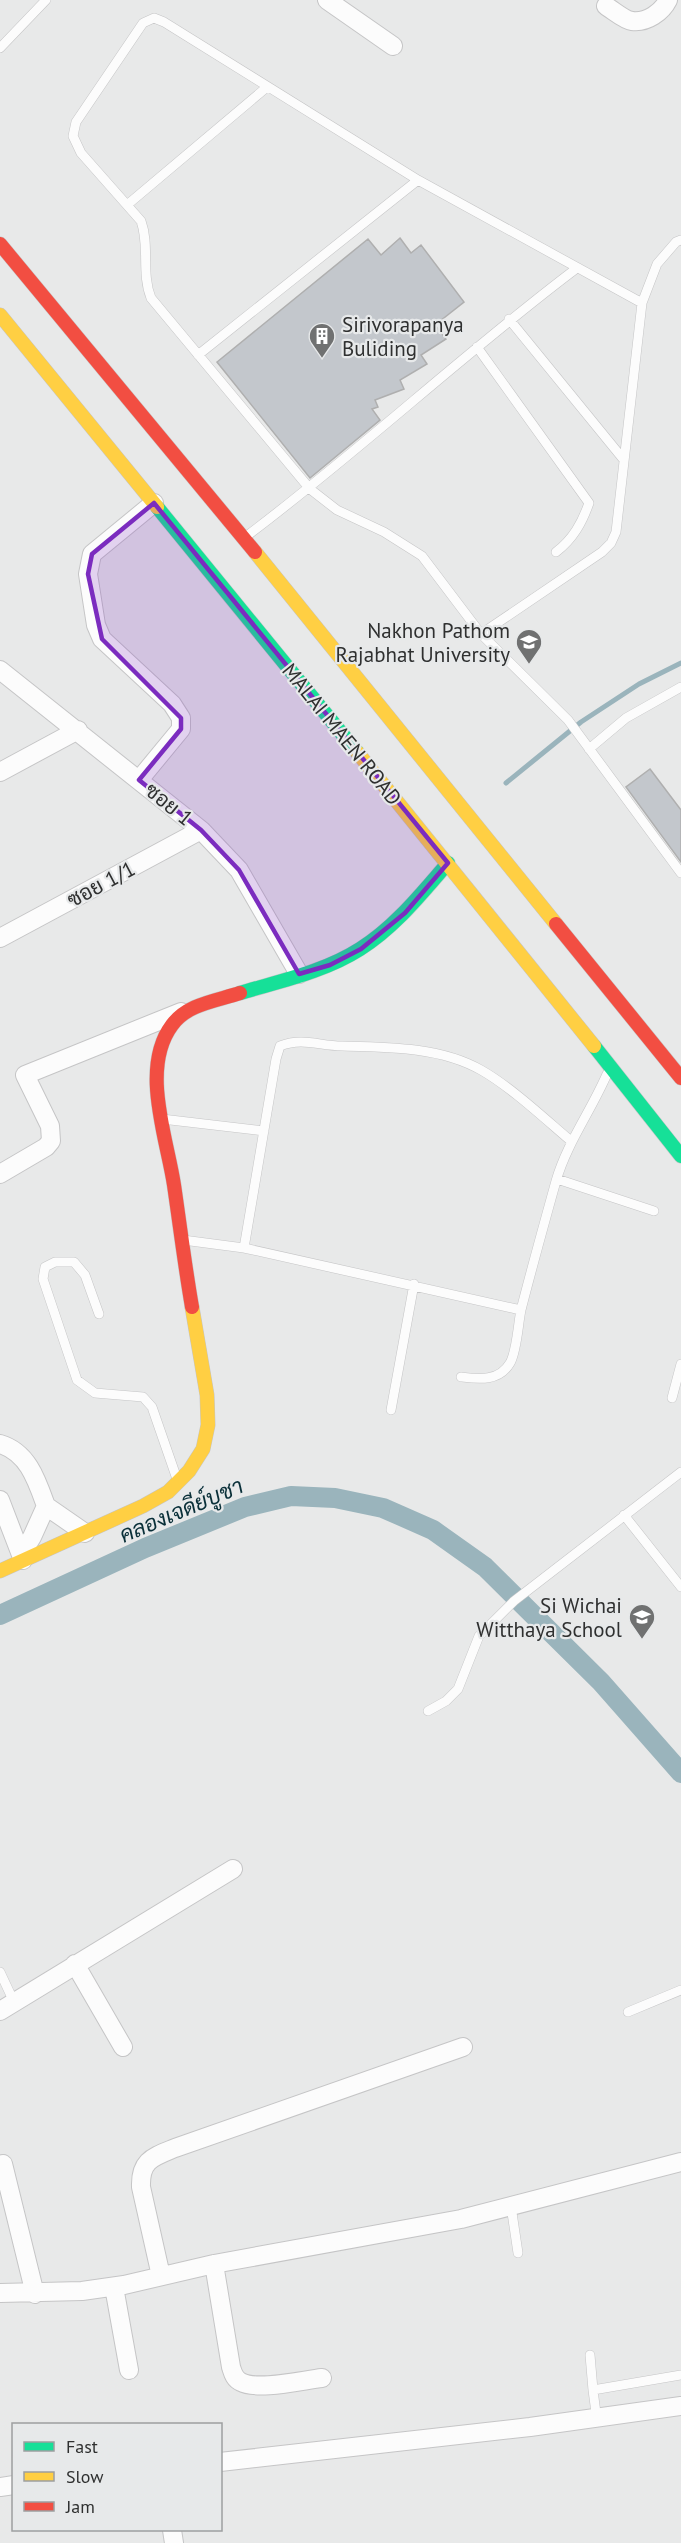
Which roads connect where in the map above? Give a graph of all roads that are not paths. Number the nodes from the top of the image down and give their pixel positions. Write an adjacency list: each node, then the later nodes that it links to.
1 (46, 0): 6 (lane)
2 (327, 0): 5 (street)
3 (668, 0): 4 (street)
4 (606, 6)
5 (393, 46)
6 (0, 48)
7 (267, 87): 8 (lane); 9 (lane); 9 (lane)
8 (418, 180): 12 (lane); 17 (lane)
9 (127, 205): 17 (lane)
10 (681, 240): 13 (lane)
11 (0, 244): 21 (main road)
12 (577, 268): 13 (lane); 15 (lane)
13 (642, 303): 18 (lane)
14 (0, 315): 20 (main road, MALAI MAEN ROAD)
15 (509, 319): 16 (lane); 18 (lane)
16 (477, 346): 19 (lane); 22 (lane)
17 (198, 355): 19 (lane)
18 (624, 460): 23 (lane)
19 (310, 489): 21 (lane); 23 (lane)
20 (154, 503): 29 (street); 31 (main road, MALAI MAEN ROAD)
21 (244, 538): 37 (main road)
22 (556, 552)
23 (481, 634): 27 (lane)
24 (0, 670): 26 (street, ซอย 1)
25 (681, 687): 27 (lane)
26 (78, 730): 28 (street); 29 (street, ซอย 1)
27 (586, 746): 32 (lane)
28 (0, 772)
29 (139, 780): 30 (street, ซอย 1)
30 (201, 830): 33 (street, ซอย 1/1); 34 (street, ซอย 1)
31 (448, 863): 34 (main road); 36 (main road, MALAI MAEN ROAD)
32 (681, 873)
33 (0, 938)
34 (299, 974): 35 (main road)
35 (186, 1010): 38 (main road); 42 (street)
36 (610, 1066): 40 (lane); 41 (main road, MALAI MAEN ROAD)
37 (680, 1076)
38 (159, 1119): 39 (lane); 45 (main road)
39 (264, 1131): 40 (lane); 46 (lane)
40 (571, 1141): 43 (lane)
41 (681, 1156)
42 (0, 1174)
43 (557, 1179): 44 (lane); 48 (lane)
44 (654, 1211)
45 (180, 1239): 46 (lane); 56 (main road)
46 (244, 1248): 47 (lane)
47 (414, 1284): 48 (lane); 53 (lane)
48 (521, 1310): 51 (lane)
49 (99, 1314): 56 (lane)
50 (681, 1364): 52 (lane)
51 (460, 1377)
52 (672, 1398)
53 (391, 1410)
54 (0, 1444): 58 (street)
55 (681, 1472): 59 (lane)
56 (178, 1481): 60 (main road)
57 (0, 1500): 61 (street)
58 (46, 1506): 60 (street); 61 (street)
59 (624, 1515): 63 (lane); 64 (lane)
60 (85, 1533): 61 (main road)
61 (23, 1557): 62 (main road)
62 (0, 1571)
63 (681, 1587)
64 (428, 1711)
65 (233, 1869): 66 (street)
66 (75, 1964): 69 (street); 71 (street)
67 (0, 1972): 69 (lane)
68 (681, 1990): 70 (lane)
69 (7, 2006)
70 (628, 2012)
71 (123, 2047)
72 (463, 2047): 78 (street)
73 (681, 2162): 75 (street)
74 (3, 2164): 81 (street)
75 (512, 2206): 76 (lane); 77 (street)
76 (518, 2253)
77 (214, 2264): 78 (street); 85 (street)
78 (161, 2276): 79 (street)
79 (114, 2287): 81 (street); 83 (street)
80 (0, 2293): 81 (street)
81 (35, 2294)
82 (590, 2355): 86 (lane)
83 (129, 2370)
84 (681, 2375): 86 (lane)
85 (322, 2378)
86 (593, 2390): 88 (lane)
87 (681, 2406): 89 (street)
88 (596, 2413)
89 (222, 2462)

